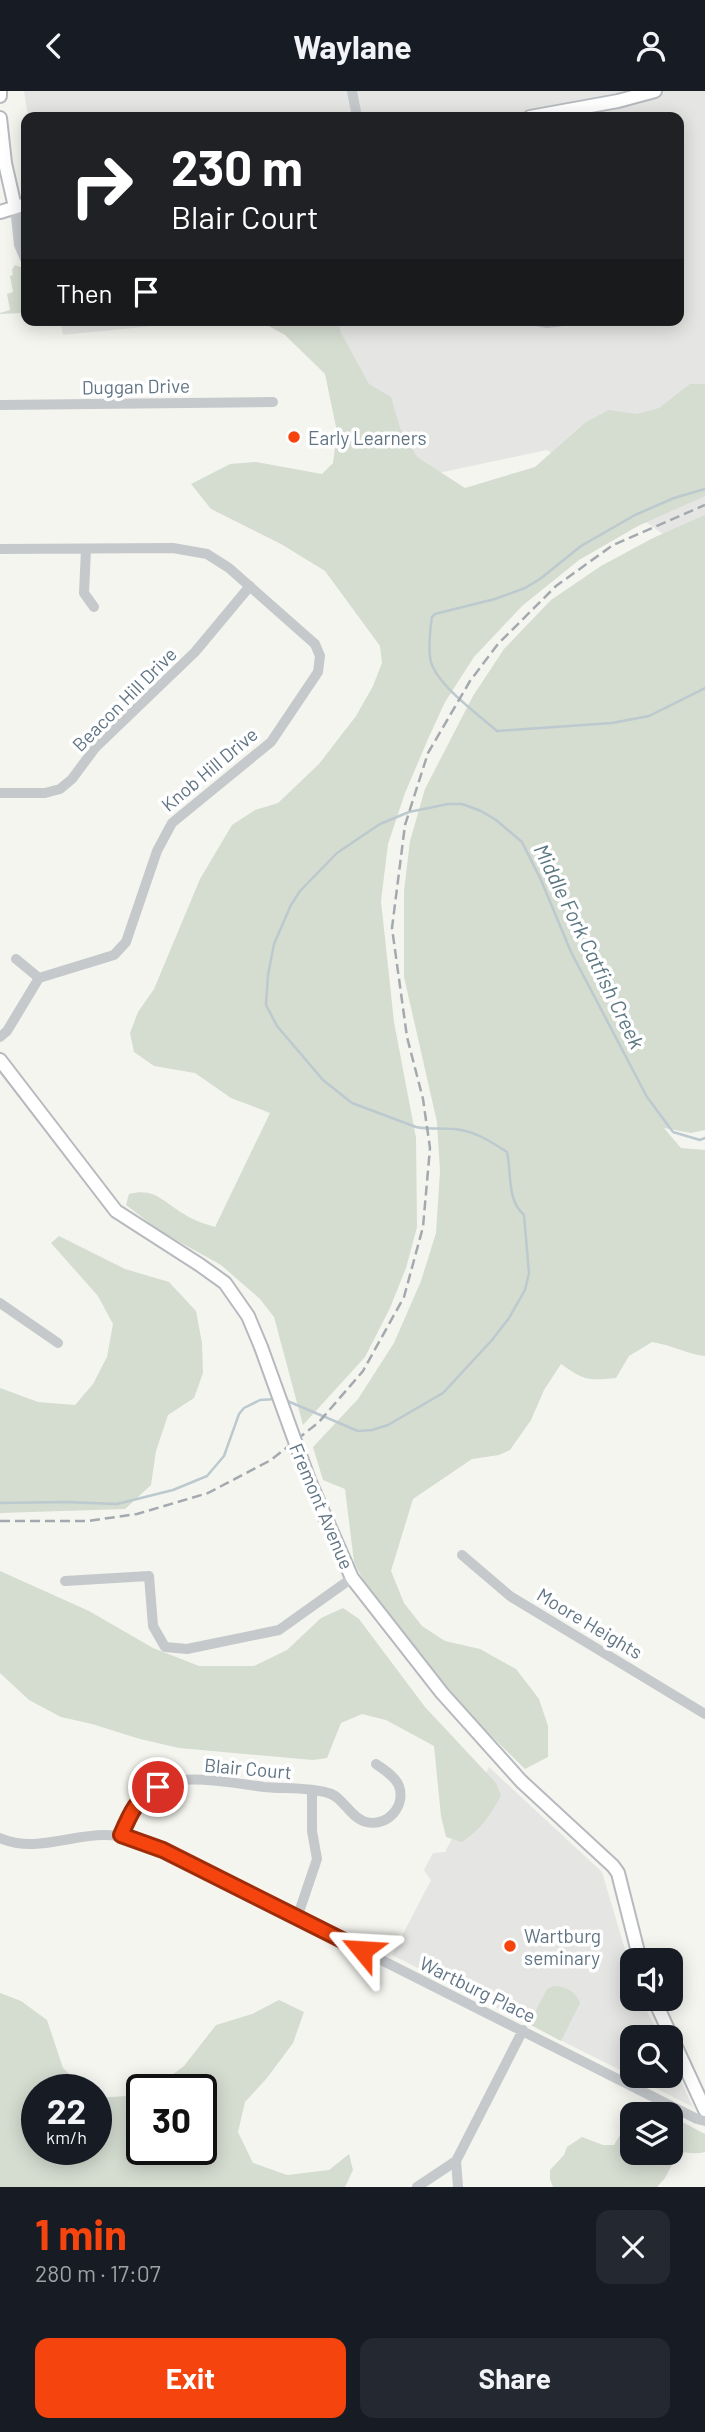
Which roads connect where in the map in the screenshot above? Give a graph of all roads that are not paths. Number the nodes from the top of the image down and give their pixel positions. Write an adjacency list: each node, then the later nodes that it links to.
1 (352, 91): 3 (street)
2 (655, 91): 4 (main road)
3 (356, 112)
4 (558, 112)
5 (0, 118): 6 (main road)
6 (21, 205): 7 (main road); 8 (street)
7 (0, 212)
8 (21, 250)
9 (273, 403): 10 (street, Duggan Drive)
10 (0, 405)
11 (0, 548): 12 (street, Knob Hill Drive)
12 (86, 549): 13 (street, Knob Hill Drive); 14 (street)
13 (250, 586): 15 (street, Beacon Hill Drive); 17 (street, Knob Hill Drive)
14 (93, 607)
15 (0, 793)
16 (16, 959): 17 (street)
17 (39, 978): 18 (street)
18 (0, 1037)
19 (0, 1060): 23 (main road, Fremont Avenue, bridge)
20 (0, 1303): 21 (street)
21 (58, 1343)
22 (462, 1555): 25 (street, Moore Heights)
23 (352, 1578): 24 (street); 31 (main road, Fremont Avenue)
24 (65, 1581)
25 (705, 1714)
26 (376, 1764): 27 (street)
27 (312, 1791): 28 (street, Blair Court); 30 (street, Blair Court)
28 (121, 1835): 29 (street); 30 (street, Wartburg Place)
29 (0, 1838)
30 (297, 1917): 33 (street, Wartburg Place)
31 (637, 1948)
32 (660, 2011): 34 (main road)
33 (523, 2030): 35 (street, Wartburg Place); 36 (street)
34 (705, 2110)
35 (705, 2120)
36 (456, 2161): 37 (street); 38 (street)
37 (417, 2187)
38 (458, 2187)

